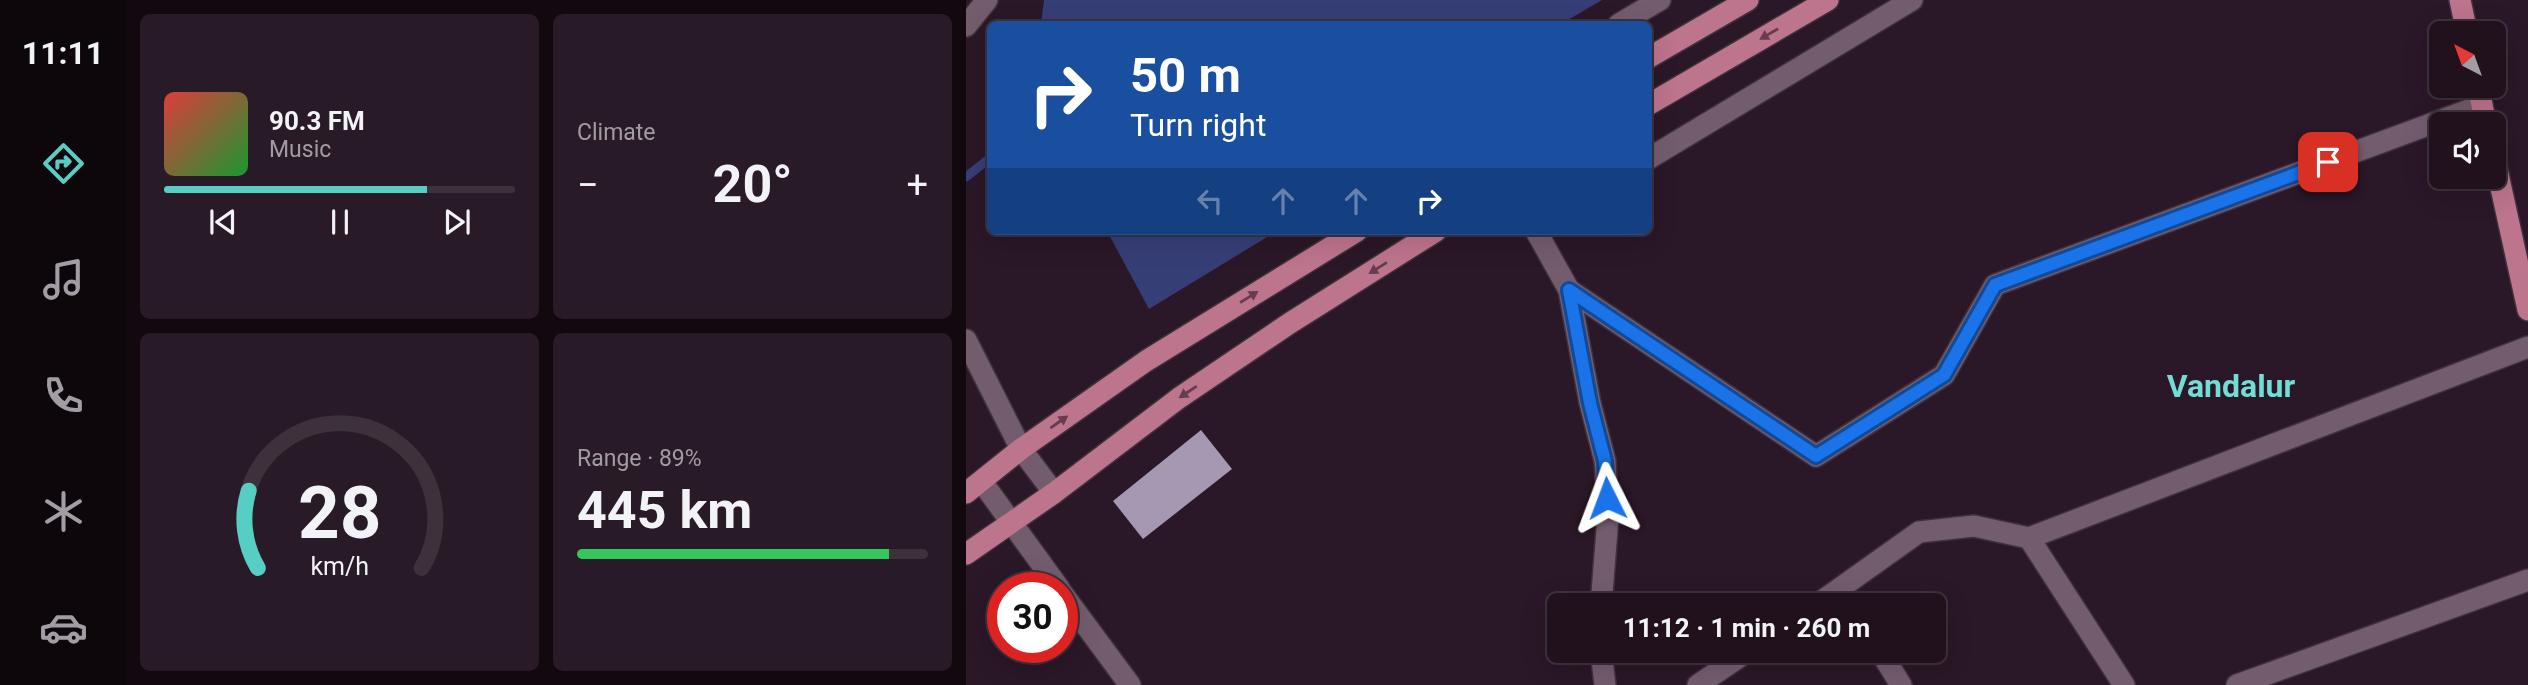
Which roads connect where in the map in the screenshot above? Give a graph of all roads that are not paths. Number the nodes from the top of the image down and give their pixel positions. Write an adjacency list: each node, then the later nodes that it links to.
1 (987, 0): 9 (street)
2 (1660, 0): 7 (street)
3 (1748, 0): 10 (main road)
4 (1828, 0): 11 (main road, one-way to 11)
5 (1912, 0): 13 (street)
6 (2460, 0): 8 (main road)
7 (1624, 21)
8 (2464, 21)
9 (966, 26)
10 (1652, 56)
11 (1652, 103)
12 (2482, 105): 19 (street)
13 (1652, 157)
14 (2502, 189): 18 (main road)
15 (1351, 235): 23 (main road, one-way to 15)
16 (1430, 235): 25 (main road, one-way to 25)
17 (1538, 235): 19 (street)
18 (2525, 277): 20 (main road)
19 (1569, 290): 31 (street)
20 (2528, 310)
21 (966, 340): 23 (street)
22 (2528, 347): 27 (street)
23 (1021, 449): 24 (main road); 25 (street)
24 (974, 487): 26 (street)
25 (1054, 493): 26 (main road)
26 (1011, 523): 28 (main road); 29 (street)
27 (2029, 538): 32 (street); 41 (street)
28 (966, 554)
29 (1047, 572)
30 (2528, 580): 42 (street)
31 (1602, 593)
32 (1850, 593)
33 (1078, 615): 37 (street)
34 (1602, 663): 38 (street)
35 (1730, 663): 39 (street)
36 (1887, 663): 40 (street)
37 (1130, 685)
38 (1605, 685)
39 (1698, 685)
40 (1901, 685)
41 (2124, 685)
42 (2236, 685)

